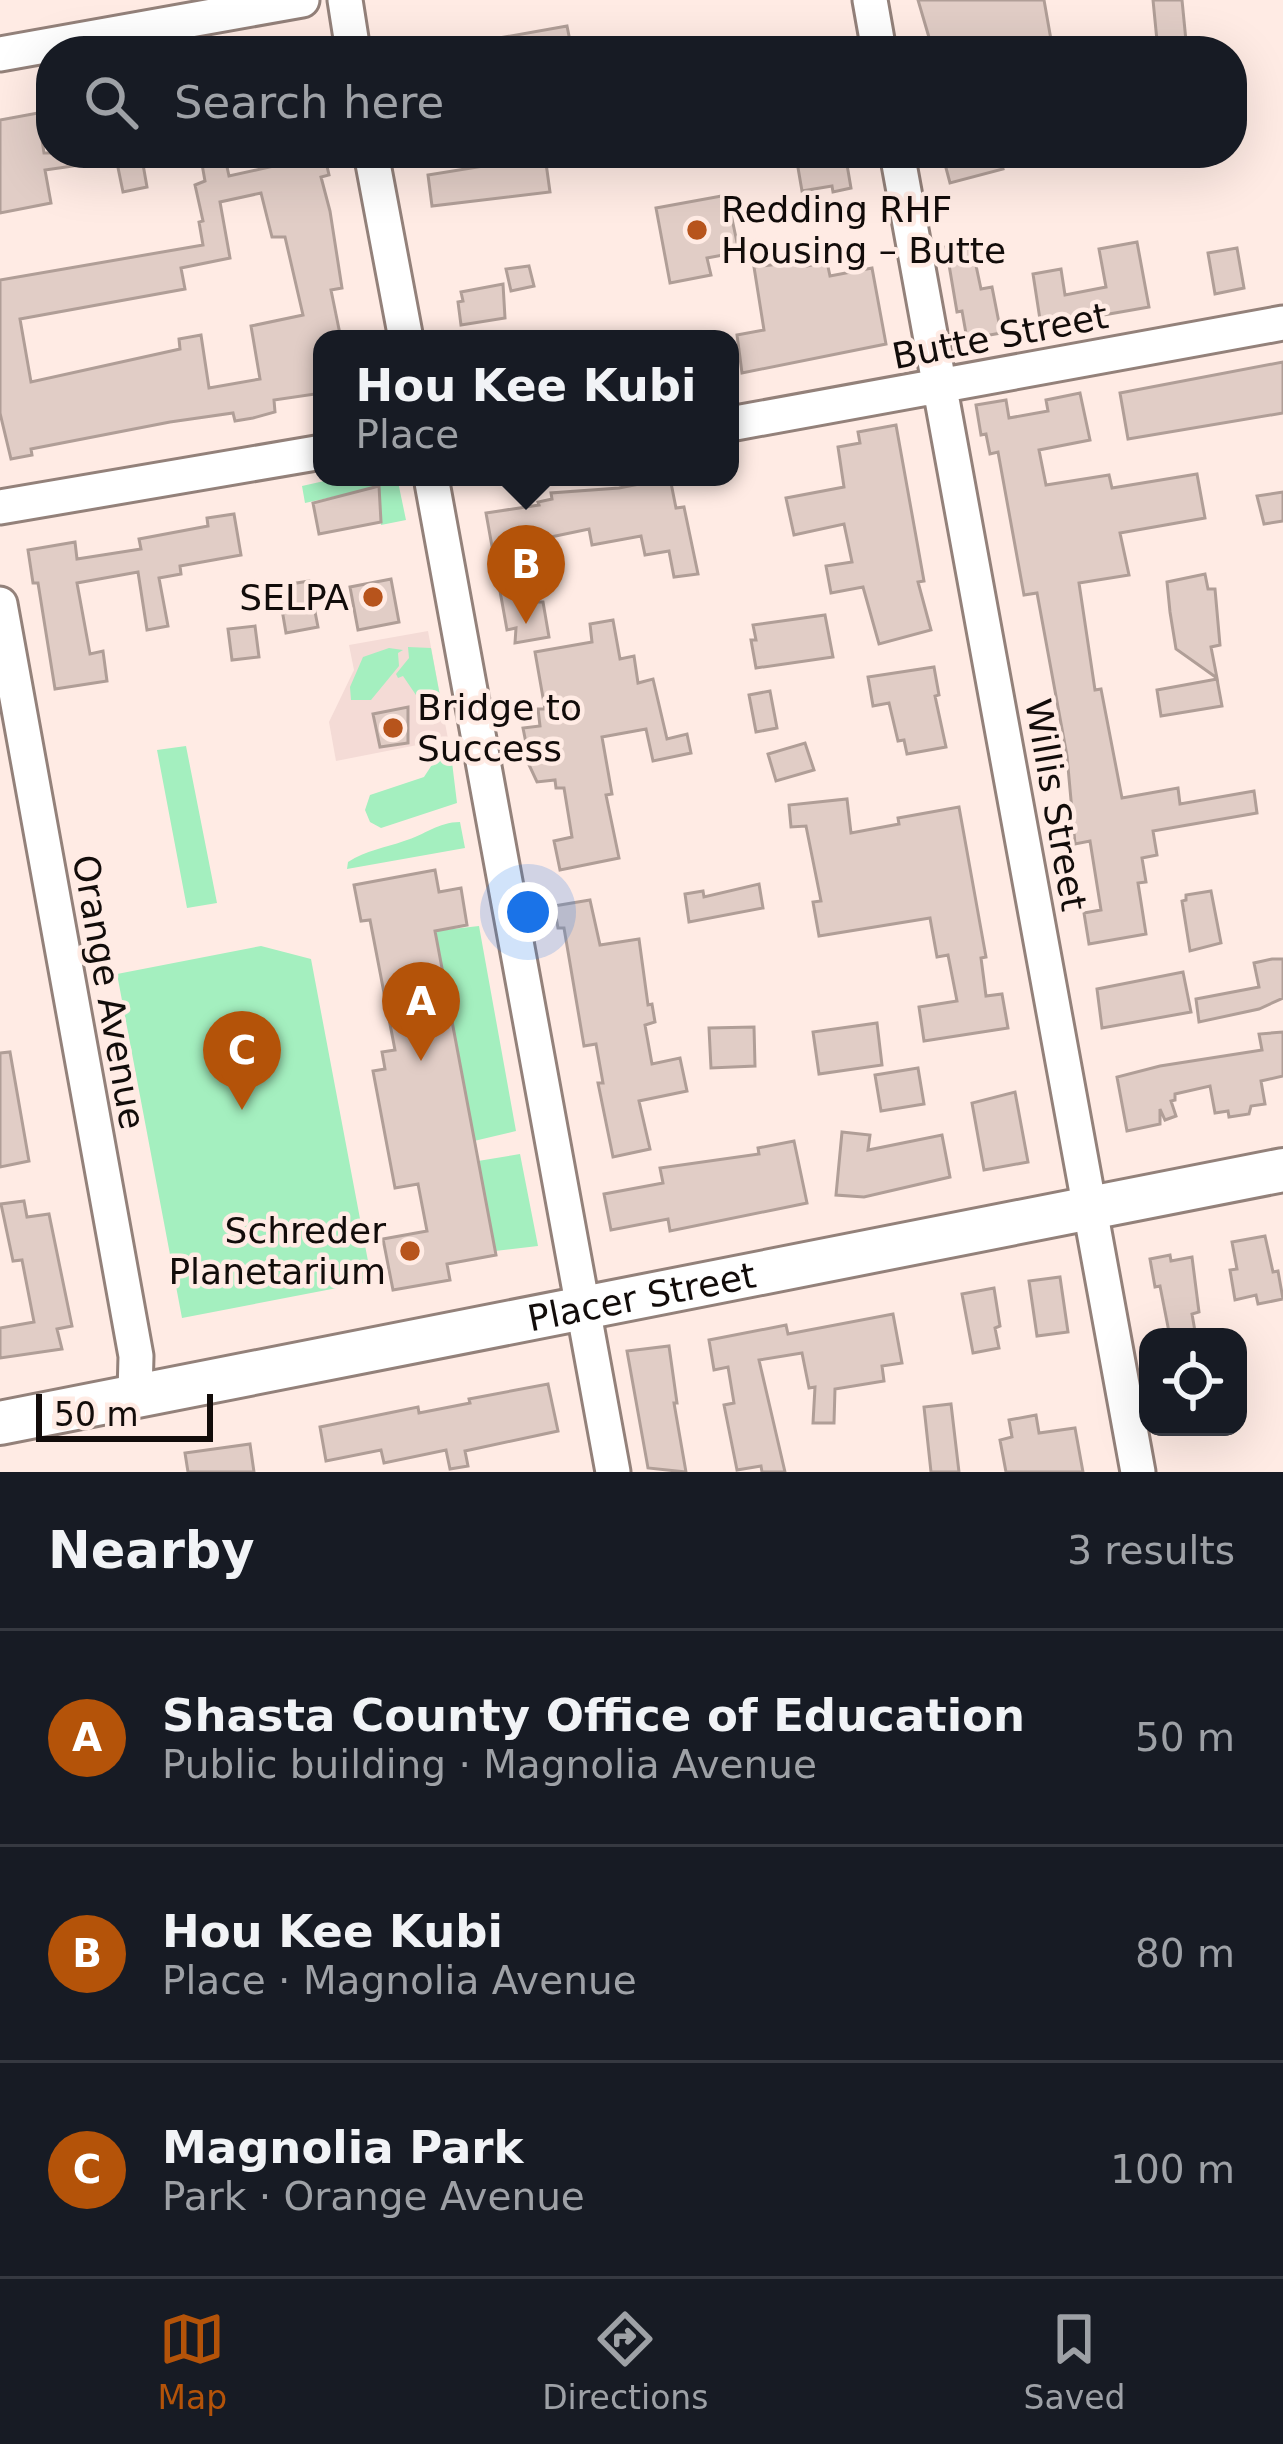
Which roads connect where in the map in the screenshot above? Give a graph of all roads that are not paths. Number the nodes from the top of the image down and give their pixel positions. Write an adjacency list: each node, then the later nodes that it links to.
1 (302, 0): 4 (street)
2 (344, 0): 5 (street)
3 (870, 0): 6 (street)
4 (101, 36)
5 (350, 36)
6 (876, 36)
7 (36, 48): 8 (street)
8 (0, 54)
9 (374, 168): 12 (street)
10 (900, 168): 13 (street, Willis Street)
11 (1283, 322): 13 (street, Butte Street)
12 (404, 330)
13 (939, 388): 14 (street, Butte Street); 20 (street, Willis Street)
14 (739, 422)
15 (313, 454): 17 (street)
16 (433, 486): 21 (street)
17 (0, 507)
18 (0, 604): 22 (street, Orange Avenue)
19 (1283, 1169): 20 (main road, Placer Street)
20 (1090, 1207): 21 (main road, Placer Street); 25 (street, Willis Street)
21 (582, 1305): 22 (main road, Placer Street); 24 (street)
22 (135, 1394): 23 (main road, Placer Street)
23 (0, 1423)
24 (613, 1472)
25 (1138, 1472)

